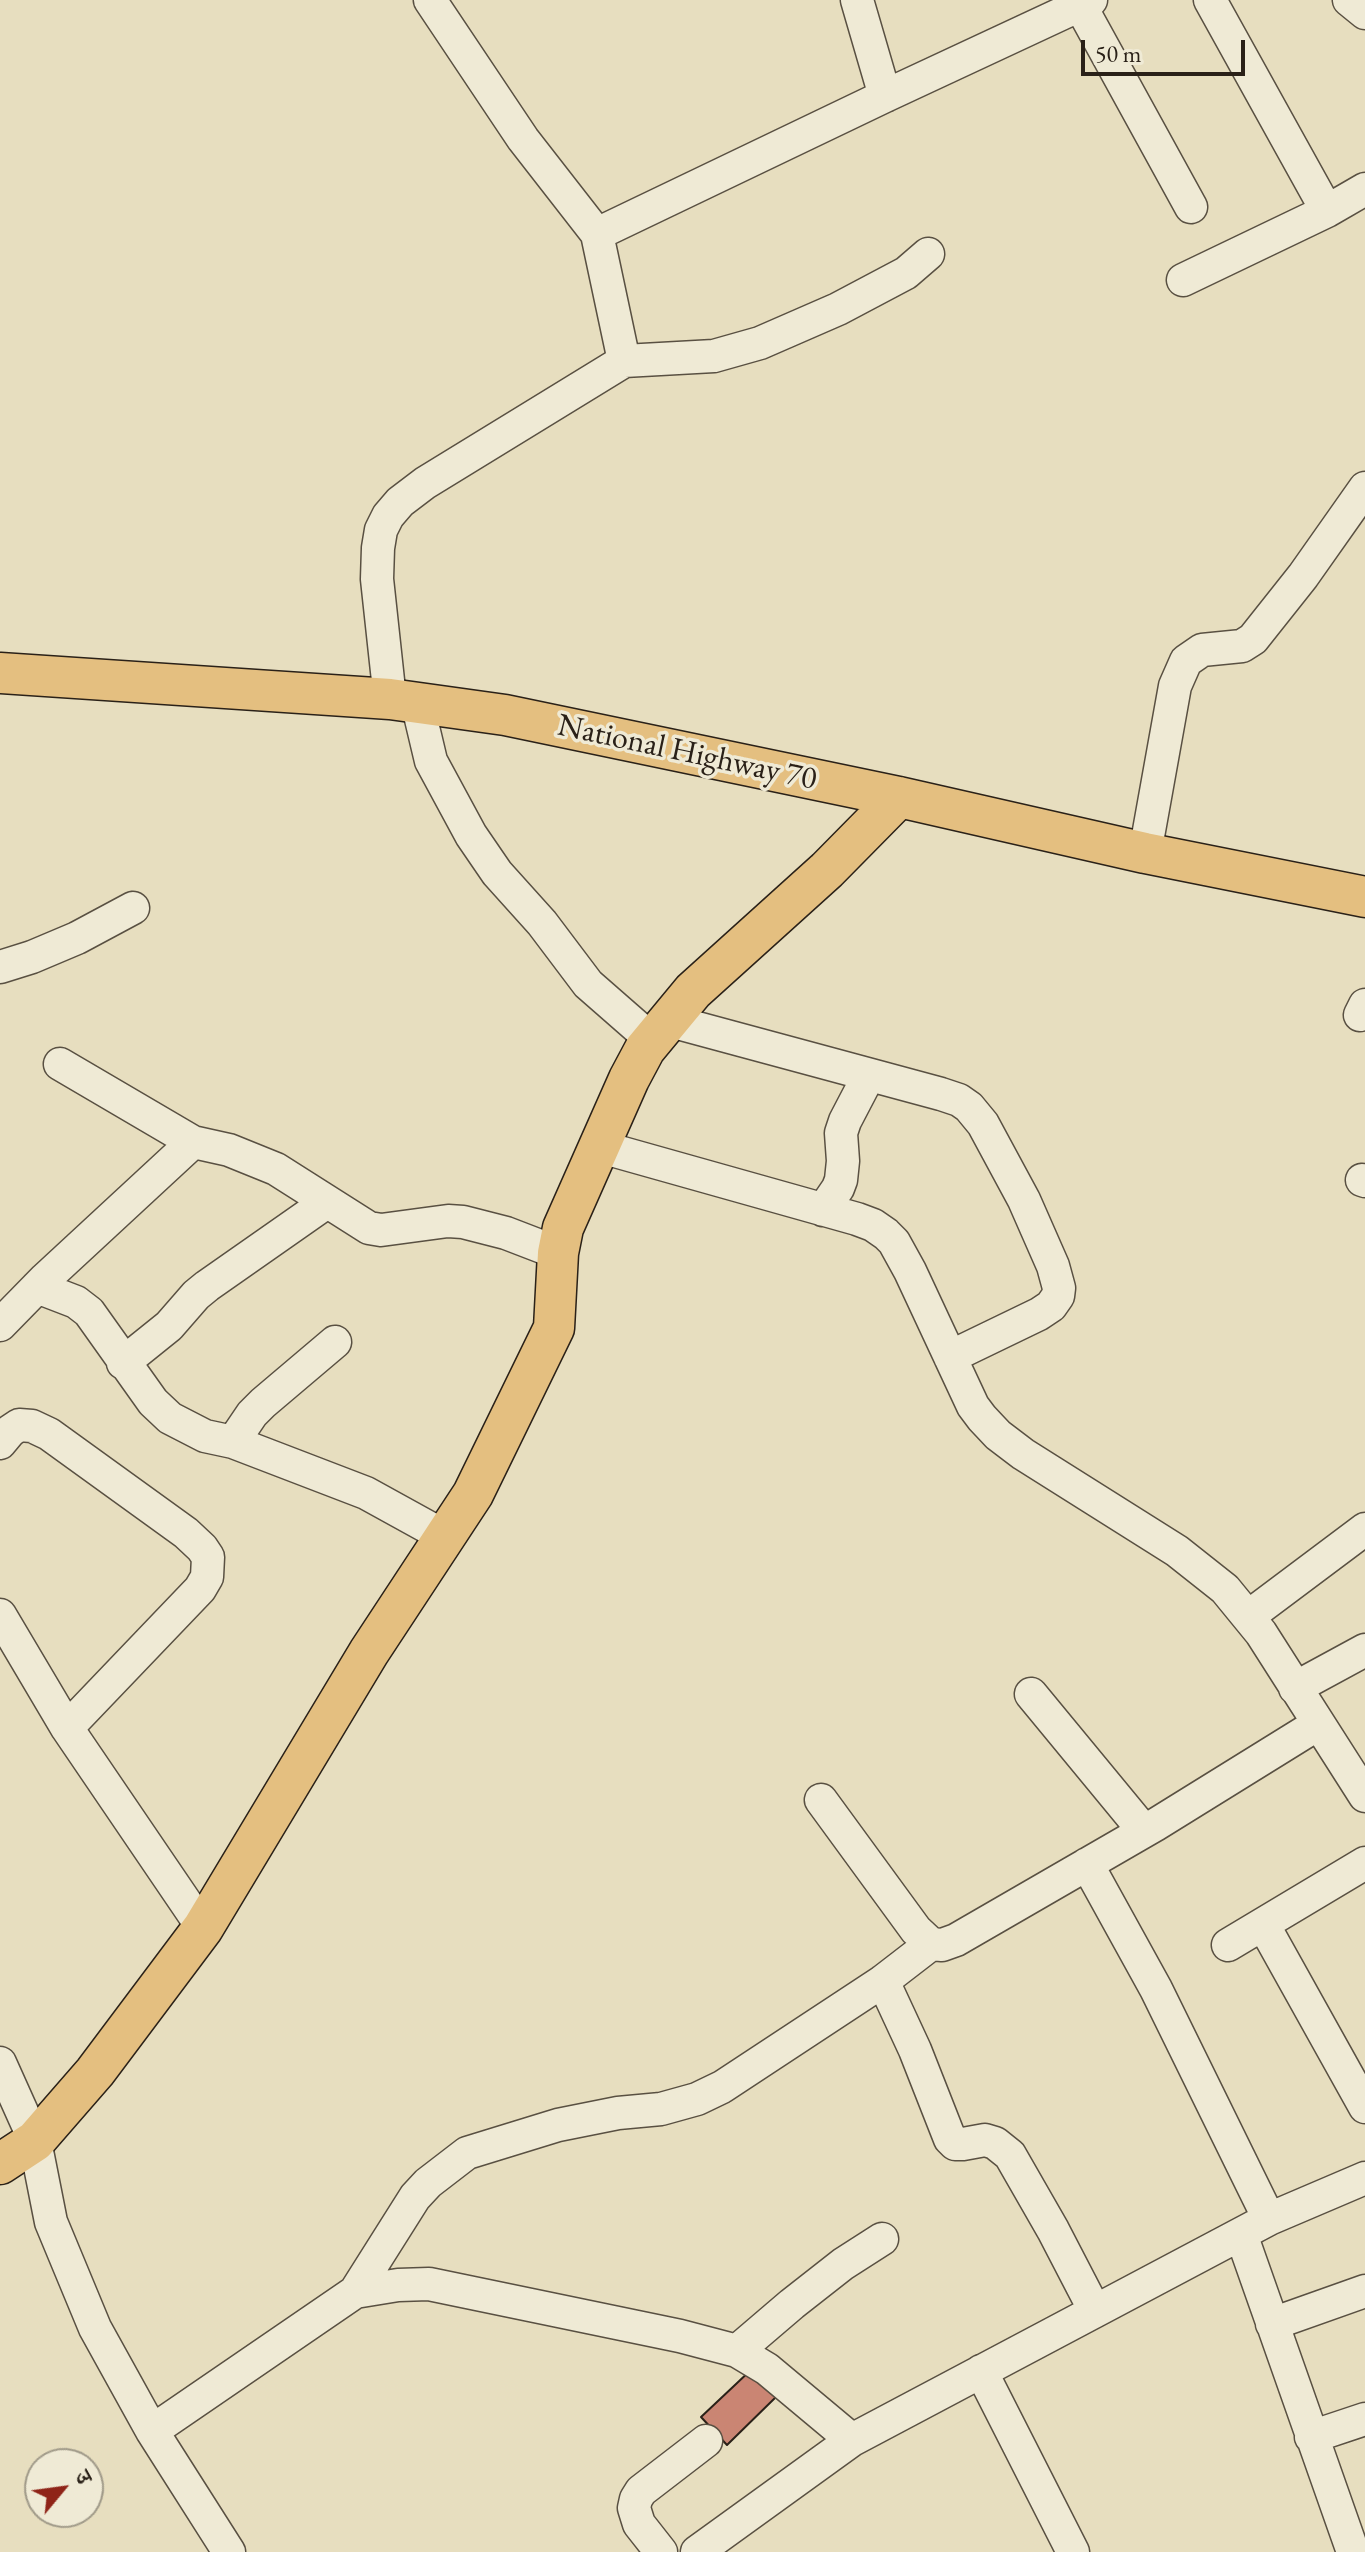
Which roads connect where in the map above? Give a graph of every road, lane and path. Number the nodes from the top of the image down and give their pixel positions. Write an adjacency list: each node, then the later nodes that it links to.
1 (430, 0): 11 (street)
2 (857, 0): 7 (street)
3 (1210, 0): 10 (street)
4 (1349, 0): 6 (street)
5 (1086, 3): 7 (street); 9 (street)
6 (1365, 13)
7 (885, 96): 11 (street)
8 (1365, 189): 10 (street)
9 (1191, 207)
10 (1327, 211): 13 (street)
11 (597, 234): 14 (street)
12 (928, 254): 14 (street)
13 (1183, 280)
14 (624, 361): 17 (street)
15 (1365, 488): 19 (street)
16 (0, 673): 17 (main road, National Highway 70)
17 (404, 700): 18 (main road, National Highway 70); 23 (street)
18 (899, 797): 19 (main road, National Highway 70); 23 (main road)
19 (1145, 853): 20 (main road, National Highway 70)
20 (1365, 897)
21 (133, 908): 22 (street)
22 (0, 967)
23 (660, 1030): 25 (street); 27 (main road)
24 (60, 1064): 26 (street)
25 (869, 1075): 29 (street); 34 (street)
26 (193, 1142): 28 (street); 31 (street)
27 (601, 1147): 29 (street); 30 (main road)
28 (327, 1202): 30 (street); 35 (street)
29 (823, 1210): 34 (street)
30 (558, 1253): 39 (main road)
31 (37, 1287): 32 (street); 35 (street)
32 (0, 1325)
33 (335, 1342): 36 (street)
34 (950, 1357): 41 (street)
35 (123, 1363): 36 (street)
36 (233, 1442): 39 (street)
37 (0, 1443): 46 (street)
38 (1365, 1529): 41 (street)
39 (444, 1536): 53 (main road)
40 (0, 1615): 46 (street)
41 (1249, 1616): 43 (street)
42 (1365, 1650): 43 (street)
43 (1295, 1688): 45 (street)
44 (1031, 1694): 49 (street)
45 (1318, 1724): 47 (street); 49 (street)
46 (67, 1728): 53 (street)
47 (1365, 1796)
48 (821, 1800): 54 (street)
49 (1144, 1831): 51 (street)
50 (1365, 1863): 52 (street)
51 (1087, 1864): 54 (street); 62 (street)
52 (1263, 1924): 55 (street); 58 (street)
53 (203, 1928): 59 (main road)
54 (931, 1944): 56 (street)
55 (1228, 1945)
56 (883, 1981): 65 (street); 66 (street)
57 (0, 2063): 59 (street)
58 (1365, 2107)
59 (35, 2141): 60 (main road); 71 (street)
60 (0, 2164)
61 (1365, 2178): 62 (street)
62 (1255, 2226): 66 (street); 67 (street)
63 (882, 2239): 68 (street)
64 (1365, 2291): 67 (street)
65 (355, 2292): 68 (street); 71 (street)
66 (1095, 2311): 69 (street)
67 (1272, 2324): 72 (street)
68 (737, 2351): 73 (street)
69 (981, 2371): 73 (street); 79 (street)
70 (1365, 2419): 72 (street)
71 (152, 2431): 76 (street)
72 (1311, 2437): 75 (street)
73 (852, 2440): 78 (street)
74 (706, 2441): 77 (street)
75 (1346, 2550)
76 (229, 2552)
77 (661, 2552)
78 (697, 2552)
79 (1073, 2552)

